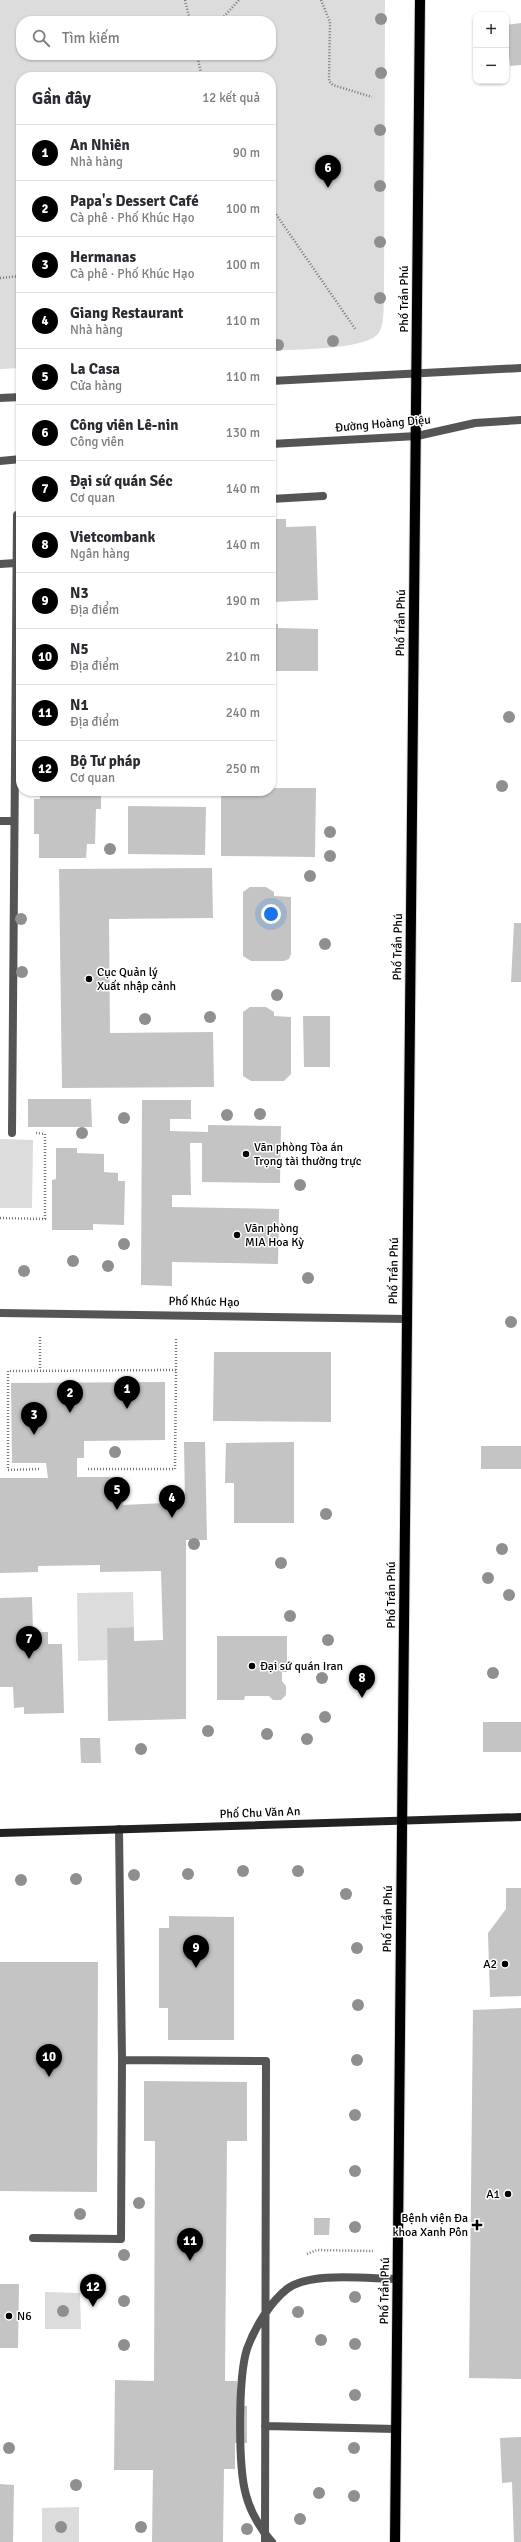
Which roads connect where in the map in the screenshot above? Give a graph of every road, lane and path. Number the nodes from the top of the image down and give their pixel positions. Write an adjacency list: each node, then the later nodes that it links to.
1 (185, 0): 5 (path)
2 (239, 0): 6 (path)
3 (321, 0): 9 (path)
4 (420, 0): 15 (main road, Phố Trần Phú)
5 (189, 16)
6 (225, 16)
7 (198, 60): 8 (path)
8 (201, 72)
9 (372, 97)
10 (276, 214): 13 (path)
11 (16, 276): 12 (path)
12 (0, 278)
13 (356, 330)
14 (521, 368): 15 (street)
15 (417, 372): 16 (street); 20 (main road, Phố Trần Phú)
16 (276, 381)
17 (16, 397): 18 (street)
18 (0, 398)
19 (521, 420): 20 (street, Đường Hoàng Diệu)
20 (417, 436): 21 (street, Đường Hoàng Diệu); 36 (main road, Phố Trần Phú)
21 (276, 444)
22 (16, 459): 23 (street)
23 (0, 460)
24 (323, 496): 25 (street)
25 (276, 500)
26 (16, 516): 27 (street)
27 (16, 563): 28 (street); 29 (street)
28 (0, 564)
29 (14, 821): 30 (street); 31 (street)
30 (0, 822)
31 (12, 1133): 32 (path)
32 (0, 1218)
33 (0, 1313): 34 (street, Phố Khúc Hạo)
34 (41, 1313): 35 (street, Phố Khúc Hạo); 37 (path)
35 (176, 1314): 36 (street, Phố Khúc Hạo); 38 (path)
36 (407, 1319): 42 (main road, Phố Trần Phú)
37 (40, 1370): 38 (path); 39 (path)
38 (176, 1370): 40 (path)
39 (39, 1469)
40 (86, 1469)
41 (521, 1817): 42 (main road, Phố Chu Văn An)
42 (402, 1821): 43 (main road, Phố Chu Văn An); 47 (main road, Phố Trần Phú)
43 (119, 1829): 44 (main road, Phố Chu Văn An); 45 (street)
44 (0, 1833)
45 (122, 2060): 46 (street); 48 (street)
46 (33, 2238)
47 (398, 2279): 48 (street); 50 (main road, Phố Trần Phú)
48 (266, 2315): 49 (street); 51 (street)
49 (265, 2426): 50 (street); 51 (street)
50 (396, 2429): 54 (main road, Phố Trần Phú)
51 (264, 2530): 52 (street); 53 (street)
52 (264, 2542)
53 (272, 2542)
54 (395, 2542)

